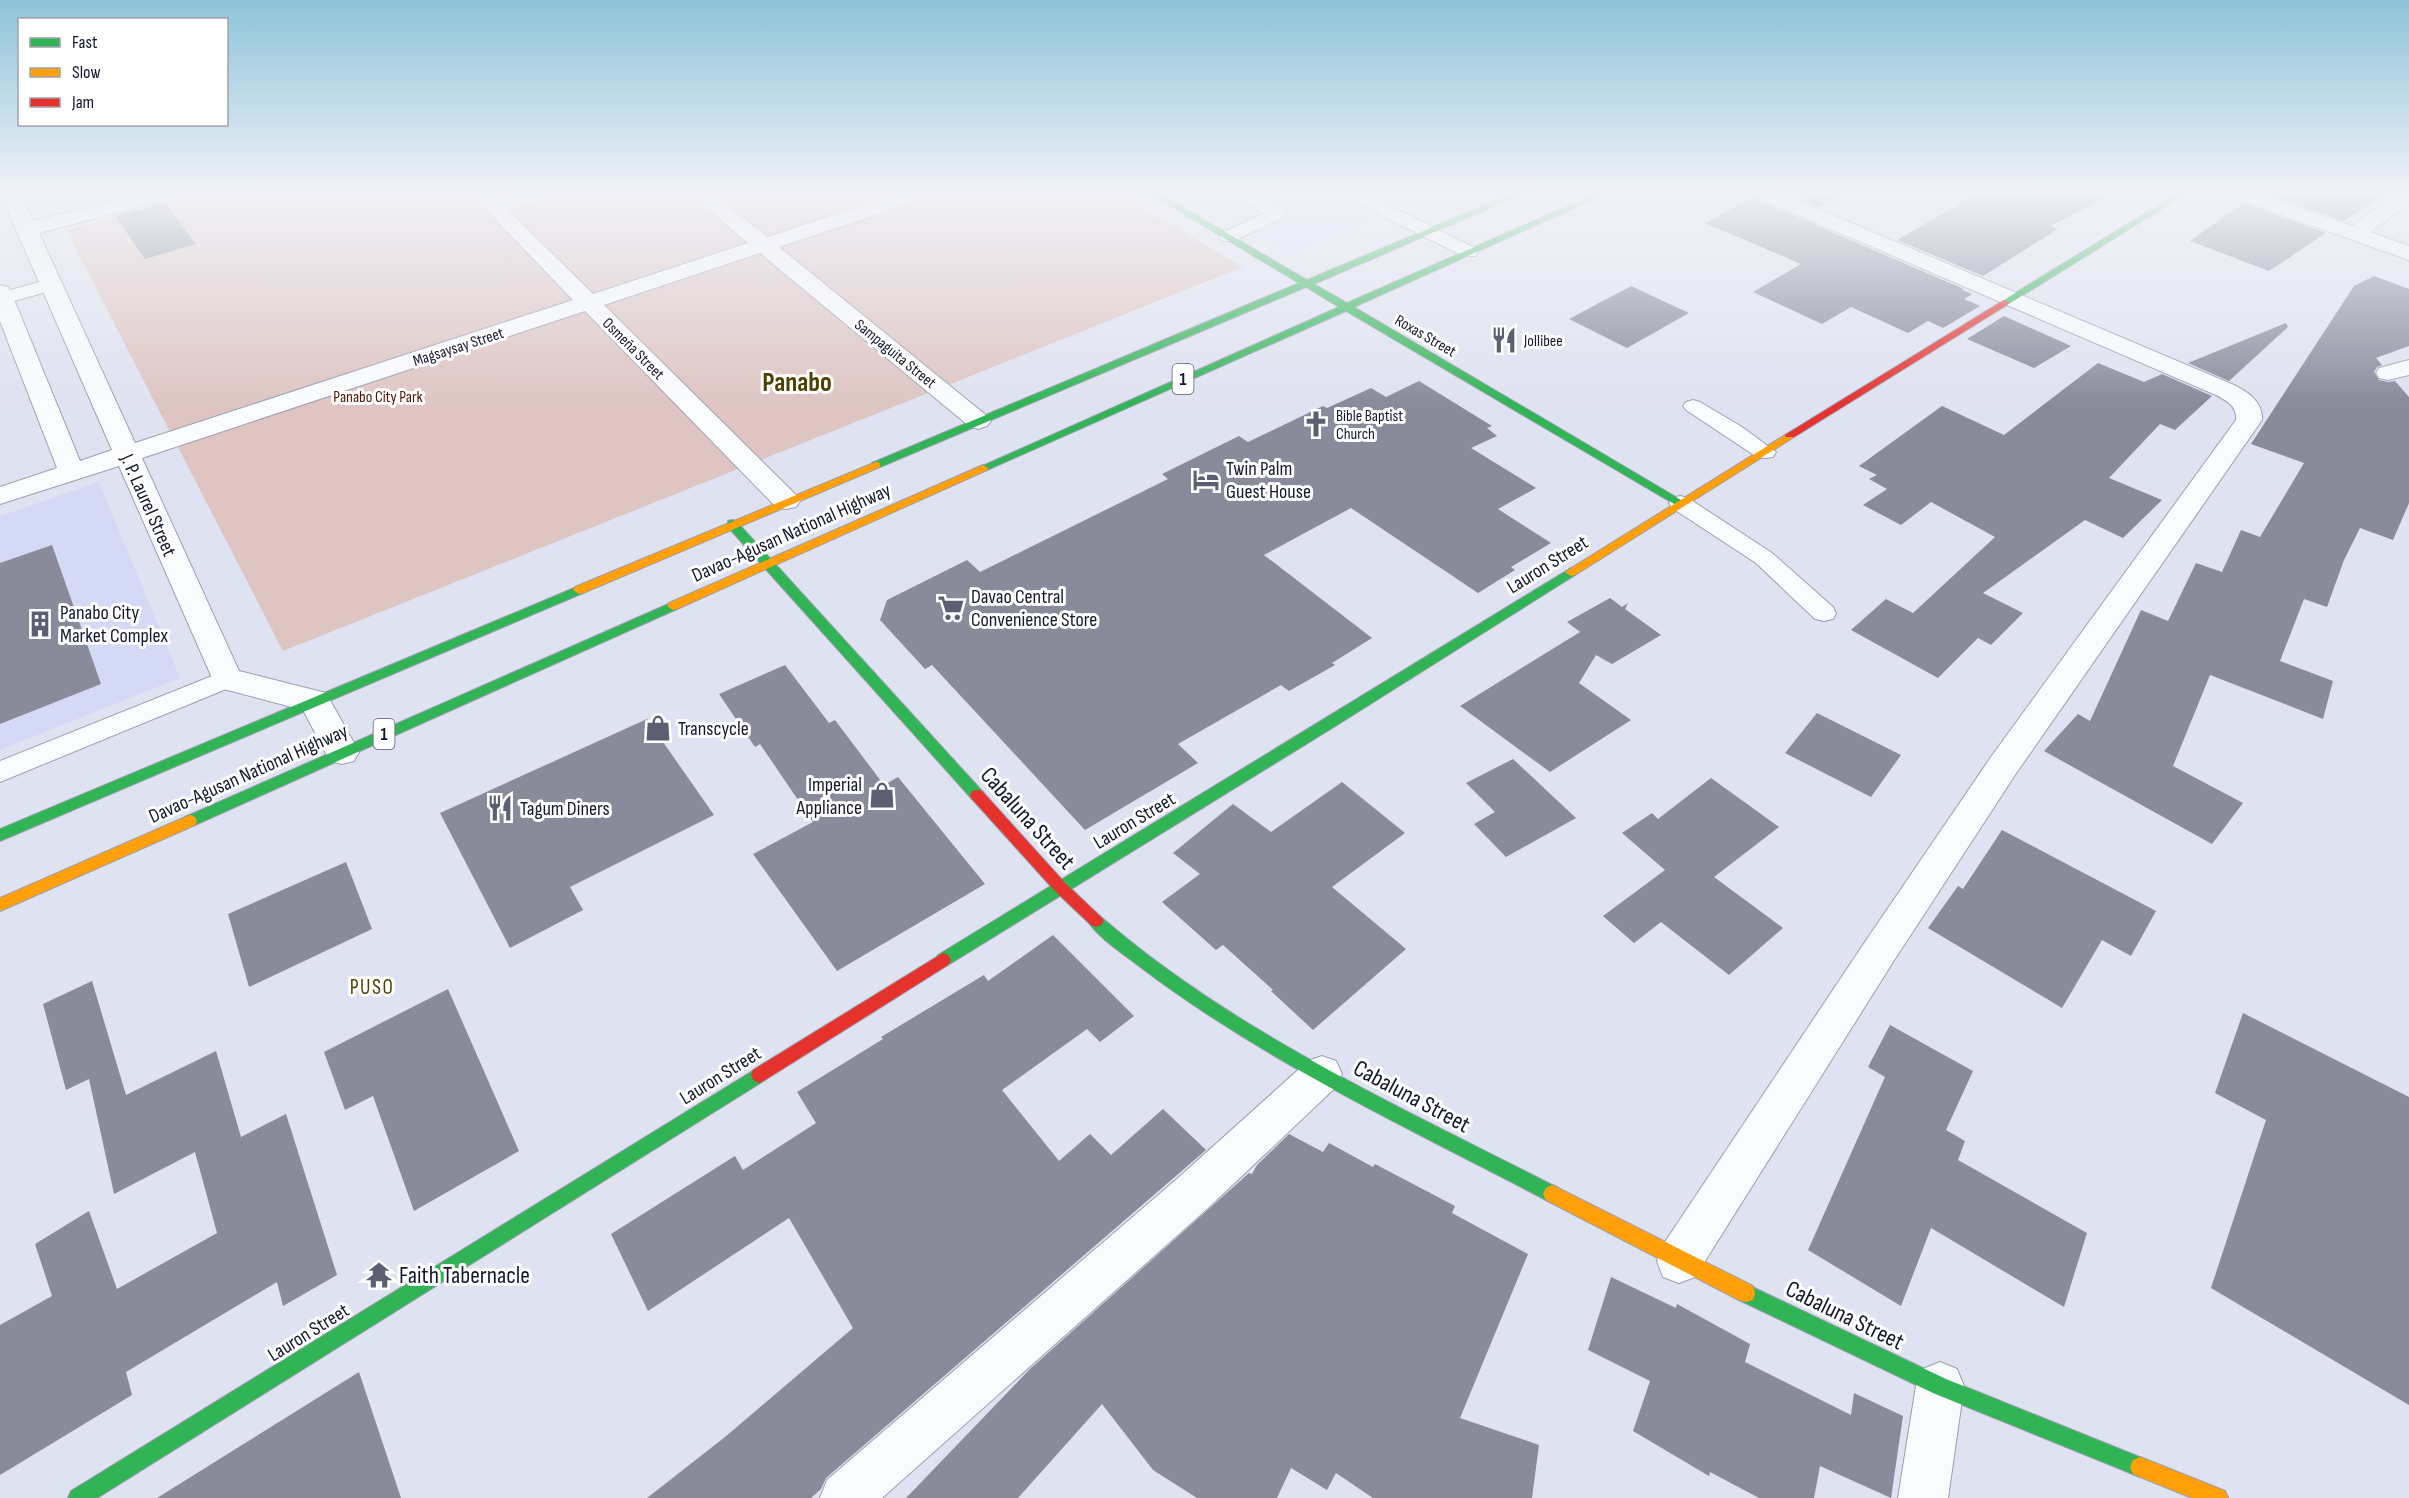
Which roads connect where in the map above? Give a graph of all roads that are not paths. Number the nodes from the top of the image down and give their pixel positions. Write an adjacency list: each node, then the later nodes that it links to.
1 (41, 265): 11 (street, J. P. Laurel Street)
2 (552, 265): 14 (street, Osmeña Street)
3 (704, 265): 14 (street, Magsaysay Street)
4 (788, 265): 17 (street, Sampaguita Street)
5 (1275, 265): 10 (main road, Roxas Street)
6 (1349, 265): 10 (main road, Davao-Agusan National Highway / 1)
7 (1440, 265): 15 (main road, Davao-Agusan National Highway / 1)
8 (1934, 265): 13 (street)
9 (2068, 265): 13 (main road, Lauron Street)
10 (1306, 283): 15 (main road, Roxas Street); 17 (main road, Davao-Agusan National Highway / 1)
11 (50, 285): 12 (lane); 20 (street, J. P. Laurel Street)
12 (1, 296): 21 (street)
13 (2012, 300): 18 (main road, Lauron Street); 36 (street)
14 (589, 303): 20 (street, Magsaysay Street); 23 (street, Osmeña Street)
15 (1346, 307): 19 (main road, Davao-Agusan National Highway / 1); 24 (main road, Roxas Street)
16 (1693, 406): 18 (lane)
17 (991, 431): 19 (main road); 23 (main road, Davao-Agusan National Highway / 1)
18 (1765, 452): 24 (main road, Lauron Street)
19 (1017, 453): 26 (main road, Davao-Agusan National Highway / 1)
20 (127, 455): 21 (street, Magsaysay Street); 28 (street, J. P. Laurel Street)
21 (72, 473): 22 (street, Magsaysay Street)
22 (0, 496)
23 (786, 501): 25 (main road, Davao-Agusan National Highway / 1)
24 (1680, 503): 27 (lane); 33 (main road, Lauron Street)
25 (732, 524): 26 (main road, Cabaluna Street); 29 (main road, Davao-Agusan National Highway / 1)
26 (768, 564): 30 (main road, Davao-Agusan National Highway / 1); 33 (main road, Cabaluna Street)
27 (1824, 613)
28 (227, 679): 29 (street); 31 (lane)
29 (315, 701): 30 (street); 32 (main road, Davao-Agusan National Highway / 1)
30 (342, 752): 34 (main road, Davao-Agusan National Highway / 1)
31 (0, 772)
32 (0, 835)
33 (1060, 887): 35 (main road, Cabaluna Street); 38 (main road, Lauron Street)
34 (0, 905)
35 (1322, 1074): 36 (main road, Cabaluna Street); 39 (street)
36 (1679, 1261): 37 (main road, Cabaluna Street)
37 (1940, 1386): 40 (street); 41 (main road, Cabaluna Street)
38 (78, 1498)
39 (845, 1498)
40 (1923, 1498)
41 (2217, 1498)

